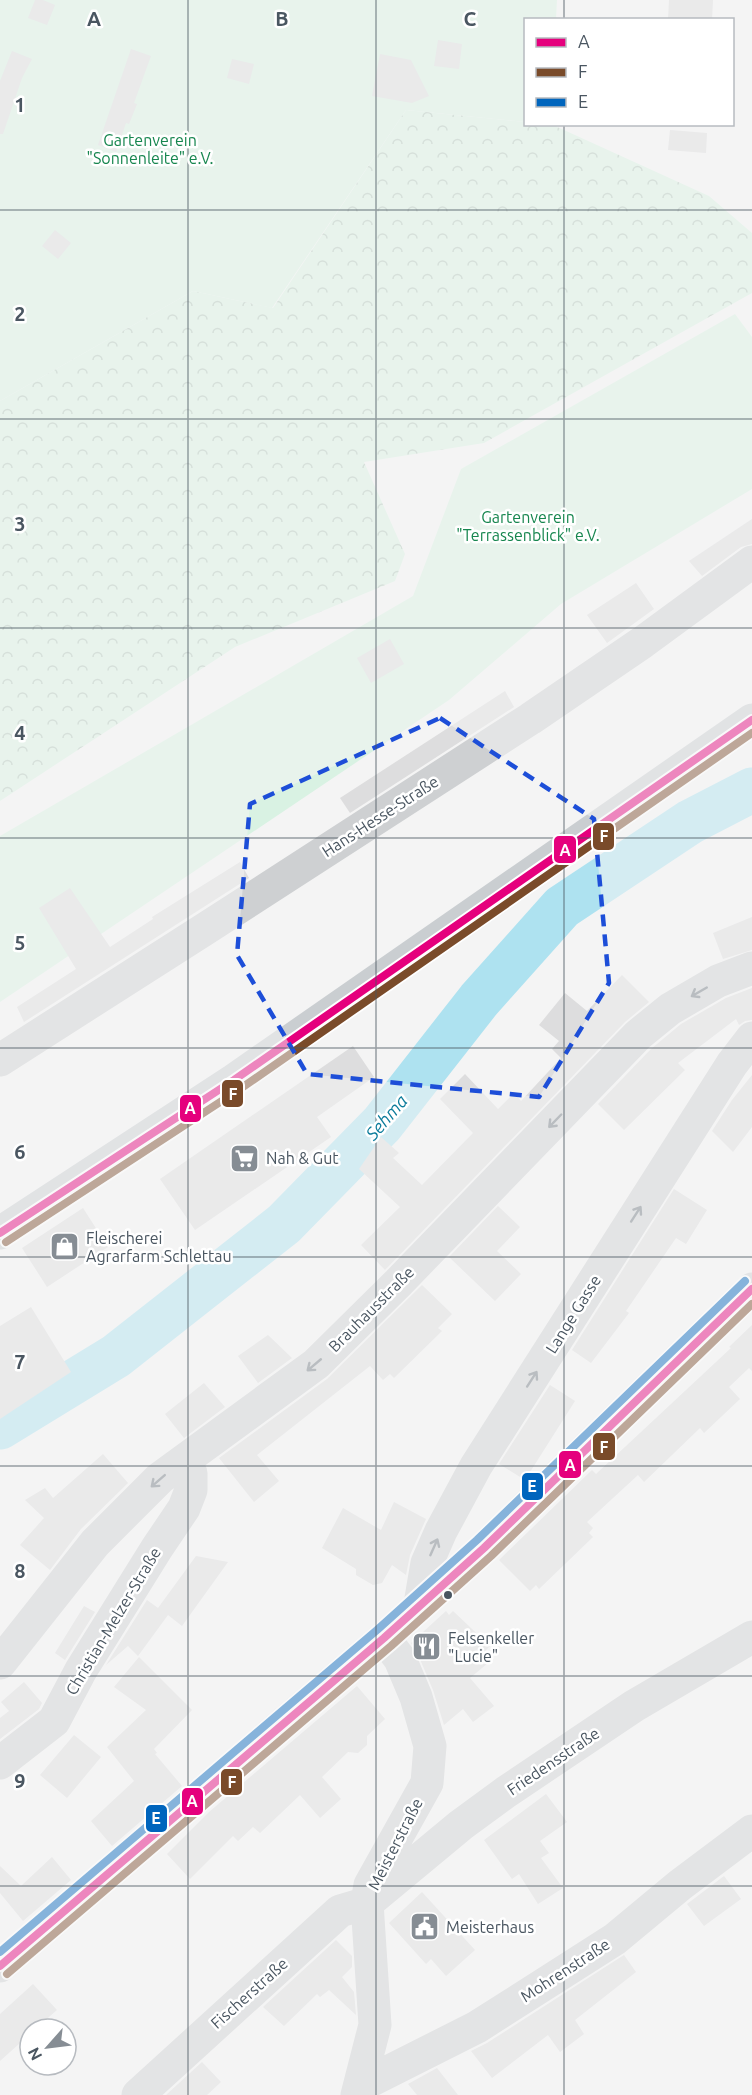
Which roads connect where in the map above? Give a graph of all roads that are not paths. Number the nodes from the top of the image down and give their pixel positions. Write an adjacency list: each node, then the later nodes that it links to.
1 (752, 562): 5 (street, Hans-Hesse-Straße)
2 (752, 720): 6 (main road)
3 (752, 968): 8 (street, Brauhausstraße, one-way to 8)
4 (752, 1038): 9 (street, Lange Gasse, one-way to 4)
5 (0, 1060)
6 (0, 1233)
7 (752, 1289): 9 (street)
8 (184, 1462): 12 (street, Brauhausstraße, one-way to 12); 13 (street, Christian-Melzer-Straße)
9 (420, 1604): 11 (street)
10 (752, 1637): 15 (street, Friedensstraße)
11 (384, 1638): 15 (street, Meisterstraße); 16 (street)
12 (0, 1663)
13 (0, 1763)
14 (752, 1831): 17 (street, Mohrenstraße)
15 (367, 1903): 17 (street, Meisterstraße); 18 (street, Fischerstraße)
16 (0, 1966)
17 (360, 2090)
18 (138, 2095)

